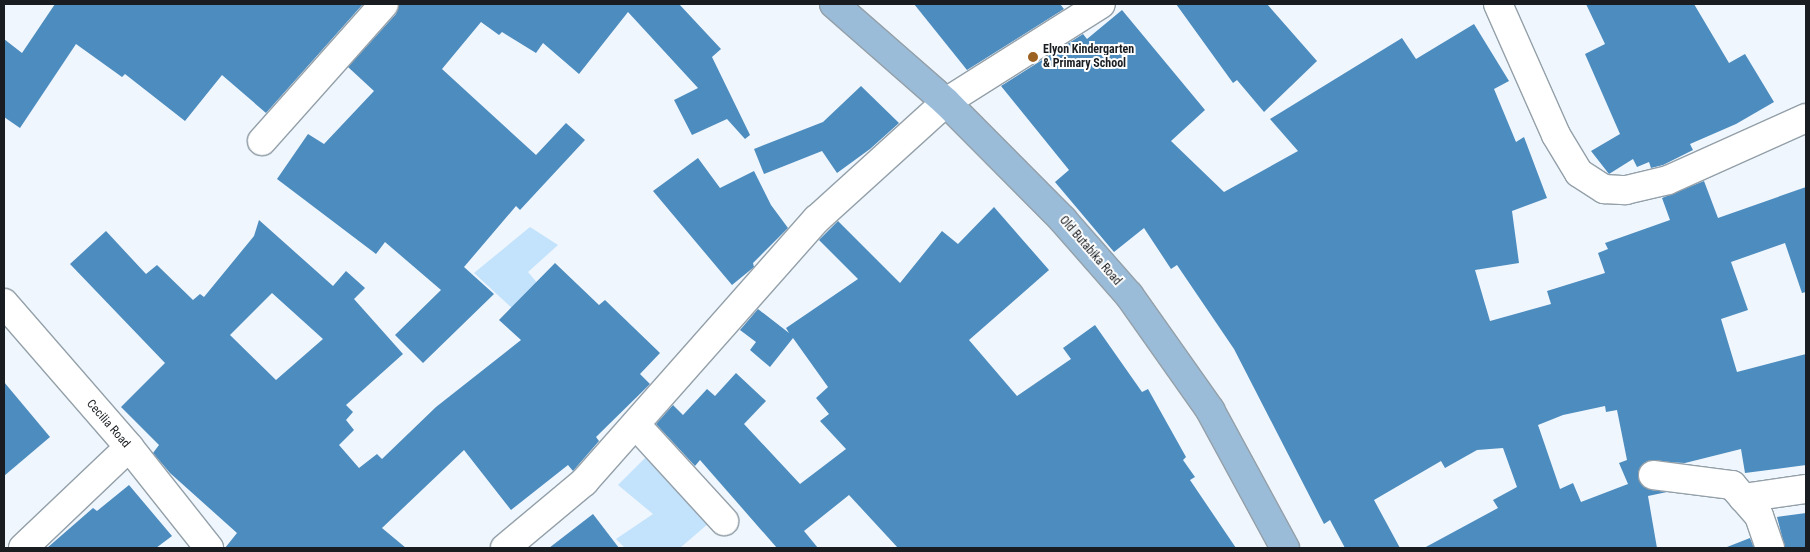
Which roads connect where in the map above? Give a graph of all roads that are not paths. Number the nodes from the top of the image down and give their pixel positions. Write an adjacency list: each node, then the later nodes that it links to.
1 (384, 4): 7 (street)
2 (834, 4): 5 (main road, Old Butabika Road)
3 (1101, 4): 5 (street)
4 (1498, 4): 6 (street)
5 (946, 102): 9 (street); 18 (main road, Old Butabika Road)
6 (1806, 118)
7 (262, 141)
8 (4, 303): 10 (street, Cecilia Road)
9 (637, 426): 14 (street); 17 (street)
10 (129, 447): 15 (street); 16 (street, Cecilia Road)
11 (1653, 475): 13 (street)
12 (1806, 489): 13 (street)
13 (1743, 498): 19 (street)
14 (724, 521)
15 (23, 548)
16 (209, 548)
17 (505, 548)
18 (1285, 548)
19 (1770, 548)

